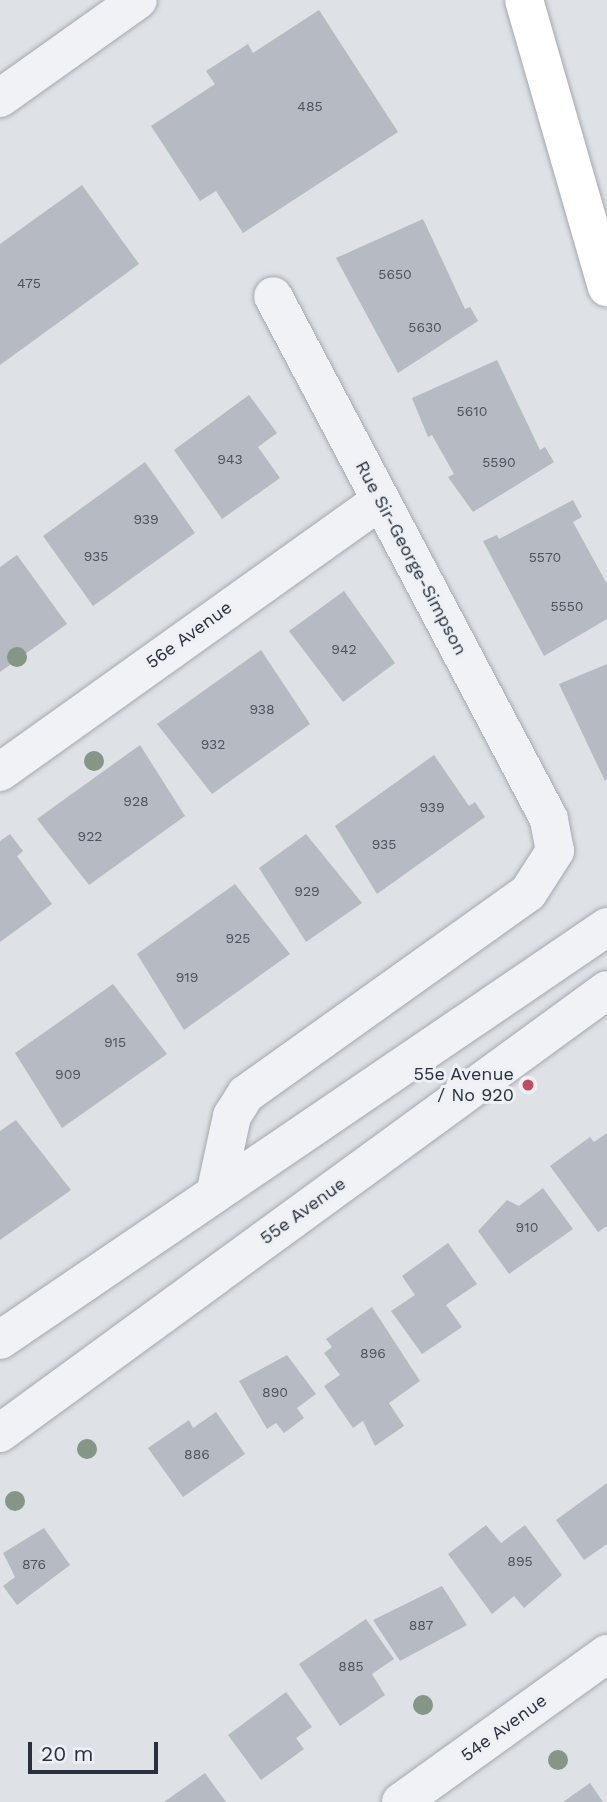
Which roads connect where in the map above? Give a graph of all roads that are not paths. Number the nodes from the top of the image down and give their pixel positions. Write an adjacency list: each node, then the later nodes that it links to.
1 (138, 0): 3 (street)
2 (524, 0): 4 (highway)
3 (0, 98)
4 (607, 287)
5 (273, 296): 6 (street, Rue Sir-George-Simpson)
6 (380, 501): 7 (street, 56e Avenue); 12 (street, Rue Sir-George-Simpson)
7 (0, 772)
8 (607, 927): 10 (street)
9 (607, 990): 11 (street, 55e Avenue)
10 (328, 1117): 11 (street); 12 (street)
11 (363, 1167): 14 (street, 55e Avenue)
12 (216, 1190): 13 (street)
13 (0, 1340)
14 (0, 1433)
15 (607, 1654): 16 (street, 54e Avenue)
16 (401, 1802)

